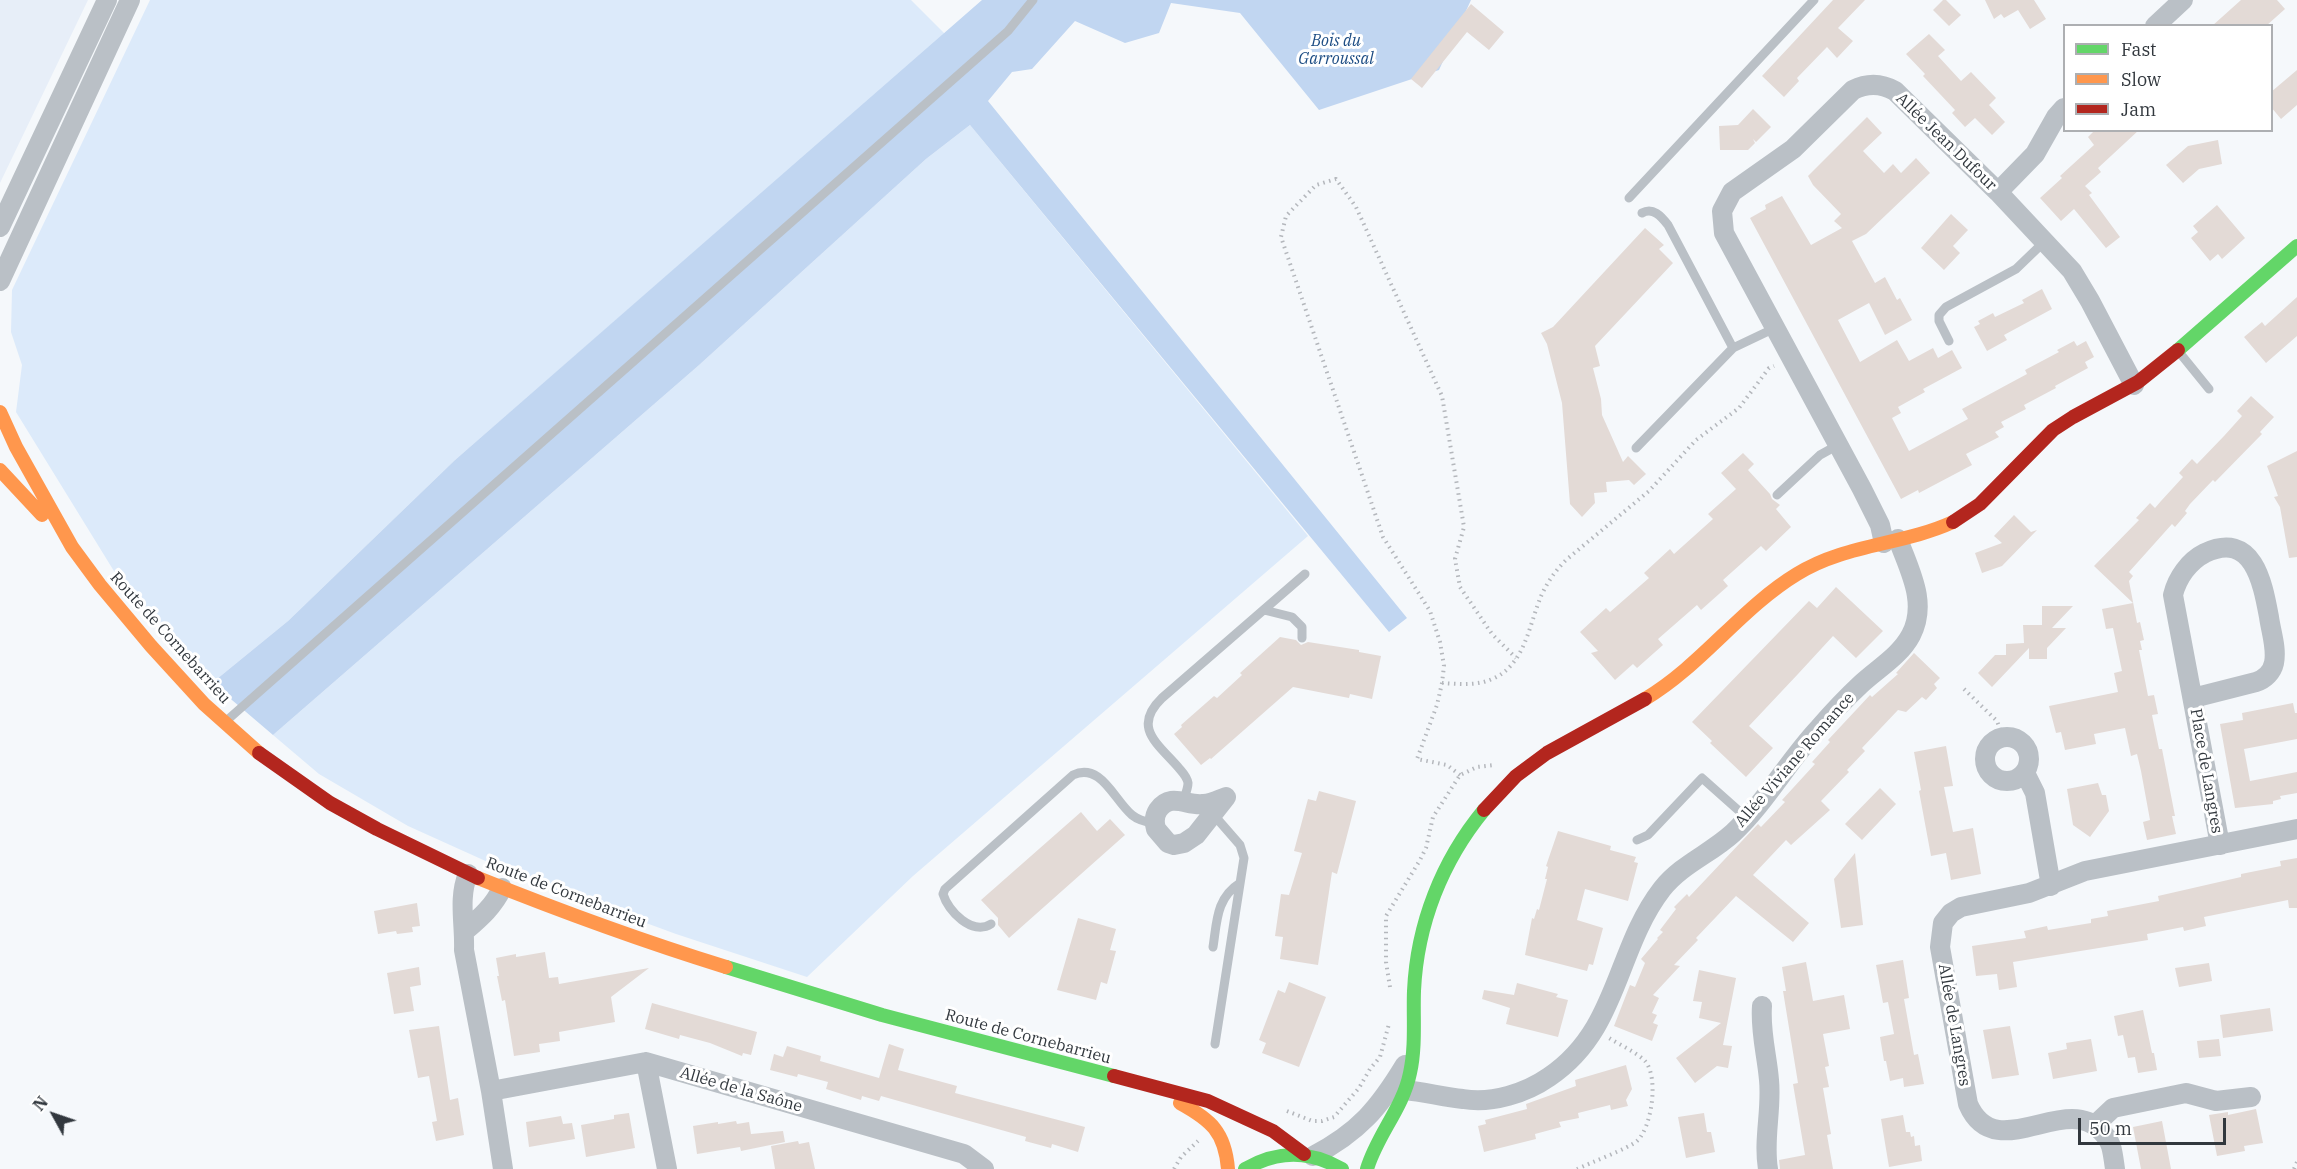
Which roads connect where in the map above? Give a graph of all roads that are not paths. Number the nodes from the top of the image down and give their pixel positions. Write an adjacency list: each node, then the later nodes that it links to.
1 (106, 0): 11 (street)
2 (1033, 0): 32 (lane)
3 (1814, 0): 9 (lane)
4 (2183, 0): 6 (street)
5 (129, 2): 14 (street)
6 (2157, 24)
7 (2063, 109): 8 (street)
8 (1998, 192): 12 (street, Allée Jean Dufour); 15 (street, Allée Jean Dufour)
9 (1629, 198)
10 (1642, 213): 17 (lane)
11 (0, 227)
12 (2044, 242): 16 (lane); 19 (street, Allée Jean Dufour)
13 (2297, 246): 18 (main road)
14 (0, 281)
15 (1775, 328): 17 (lane); 22 (street, Allée Jean Dufour)
16 (1949, 341)
17 (1733, 348): 23 (lane)
18 (2178, 350): 19 (main road); 20 (lane)
19 (2134, 385): 26 (main road)
20 (2209, 389)
21 (0, 412): 27 (main road, Route de Cornebarrieu)
22 (1838, 445): 25 (lane); 26 (street, Allée Jean Dufour)
23 (1636, 448)
24 (0, 470): 27 (main road, Route de Cornebarrieu)
25 (1778, 495)
26 (1891, 541): 36 (street, Allée Viviane Romance); 50 (main road)
27 (72, 547): 32 (main road, Route de Cornebarrieu)
28 (1305, 574): 29 (lane)
29 (1264, 610): 30 (lane); 34 (lane)
30 (1302, 638)
31 (2193, 698): 31 (street, Place de Langres); 40 (street, Place de Langres)
32 (224, 723): 41 (main road, Route de Cornebarrieu)
33 (2025, 772): 33 (street); 43 (street)
34 (1183, 801): 35 (street); 37 (street)
35 (1213, 814): 37 (street); 42 (lane)
36 (1747, 818): 39 (lane); 53 (street, Allée Viviane Romance)
37 (1154, 823): 45 (lane)
38 (2297, 829): 40 (street, Allée de Langres)
39 (1637, 840)
40 (2220, 845): 43 (street, Allée de Langres)
41 (468, 874): 44 (main road, Route de Cornebarrieu); 46 (street)
42 (1240, 883): 47 (lane); 49 (lane)
43 (2051, 886): 56 (street, Allée de Langres)
44 (502, 888): 46 (street); 52 (main road, Route de Cornebarrieu)
45 (991, 924)
46 (465, 931): 54 (street)
47 (1214, 947)
48 (1762, 1006): 65 (street)
49 (1215, 1044)
50 (1411, 1052): 53 (main road); 57 (street)
51 (646, 1062): 54 (street, Allée de la Saône); 59 (street); 60 (street, Allée de la Saône)
52 (1153, 1088): 57 (main road, Route de Cornebarrieu); 61 (main road, Route de Cornebarrieu)
53 (1405, 1090): 64 (main road)
54 (491, 1091): 58 (street)
55 (2251, 1097): 56 (street)
56 (2095, 1125): 66 (street)
57 (1309, 1155): 62 (main road); 63 (main road)
58 (503, 1169)
59 (667, 1169)
60 (984, 1169)
61 (1228, 1169)
62 (1245, 1169)
63 (1342, 1169)
64 (1367, 1169)
65 (1768, 1169)
66 (2115, 1169)

